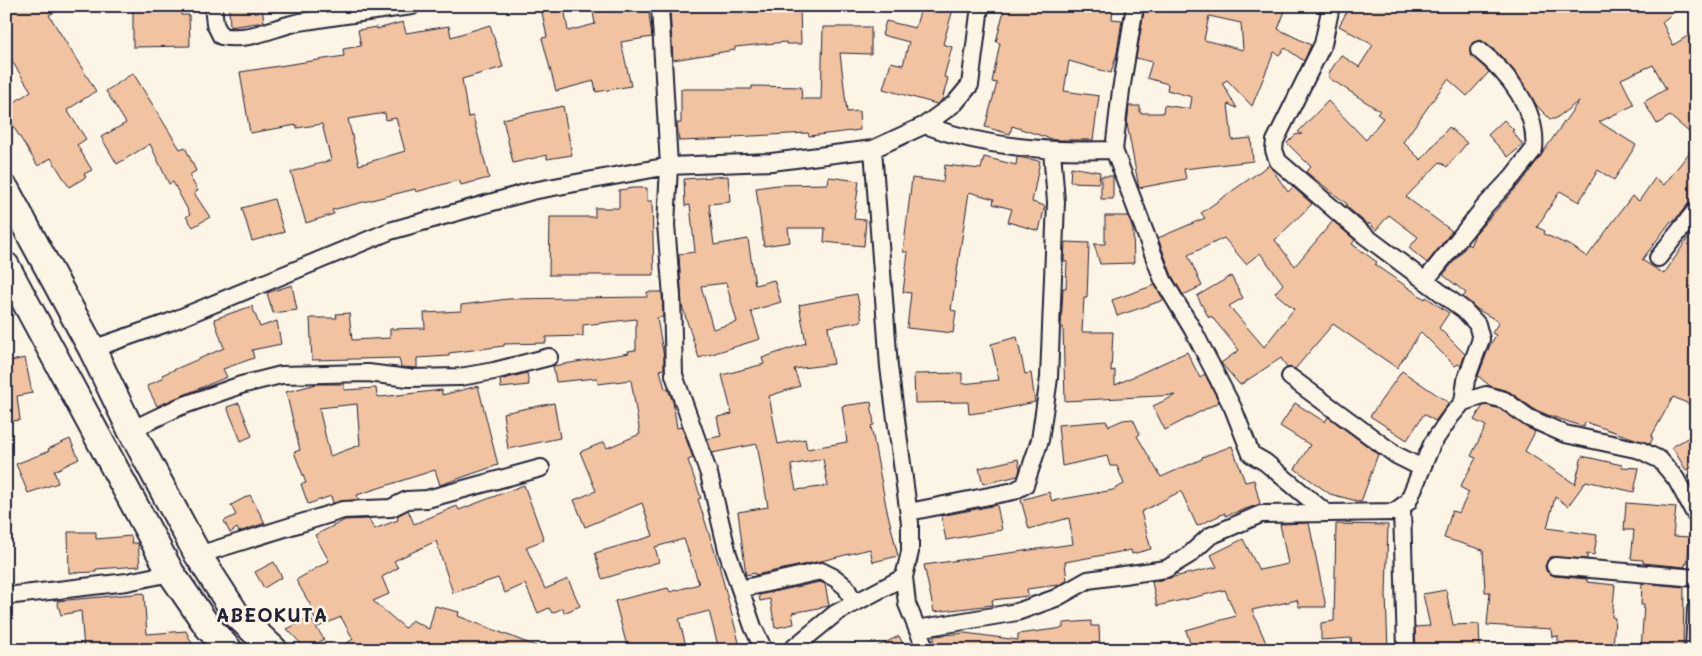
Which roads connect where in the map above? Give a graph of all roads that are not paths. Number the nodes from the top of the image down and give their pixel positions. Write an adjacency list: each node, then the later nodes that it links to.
1 (213, 6): 2 (street)
2 (412, 6)
3 (660, 6): 12 (street)
4 (980, 6): 8 (street)
5 (1135, 6): 11 (street)
6 (1331, 6): 17 (street)
7 (1479, 50): 17 (street)
8 (925, 125): 9 (street); 10 (street)
9 (873, 149): 12 (street); 26 (street)
10 (1052, 150): 11 (street); 26 (street)
11 (1114, 150): 27 (street)
12 (669, 166): 18 (street); 34 (street)
13 (6, 190): 18 (highway)
14 (1696, 210): 15 (street)
15 (1658, 258)
16 (9, 278): 31 (highway)
17 (1425, 281): 21 (street)
18 (92, 349): 22 (highway)
19 (549, 357): 22 (street)
20 (1290, 377): 24 (street)
21 (1463, 402): 24 (street); 28 (street)
22 (131, 430): 29 (highway)
23 (541, 468): 29 (street)
24 (1422, 468): 25 (street)
25 (1402, 509): 27 (street); 44 (street)
26 (909, 512): 32 (street)
27 (1325, 512): 38 (street)
28 (1696, 516)
29 (198, 555): 40 (highway)
30 (1555, 566): 33 (street)
31 (171, 573): 35 (street); 39 (highway)
32 (904, 577): 36 (street); 38 (street)
33 (1696, 578)
34 (740, 589): 36 (street); 41 (street)
35 (6, 596)
36 (854, 603): 42 (street)
37 (1696, 609): 45 (street)
38 (917, 629): 43 (street)
39 (229, 650)
40 (274, 650)
41 (764, 650)
42 (791, 650)
43 (926, 650)
44 (1406, 650)
45 (1694, 650)

